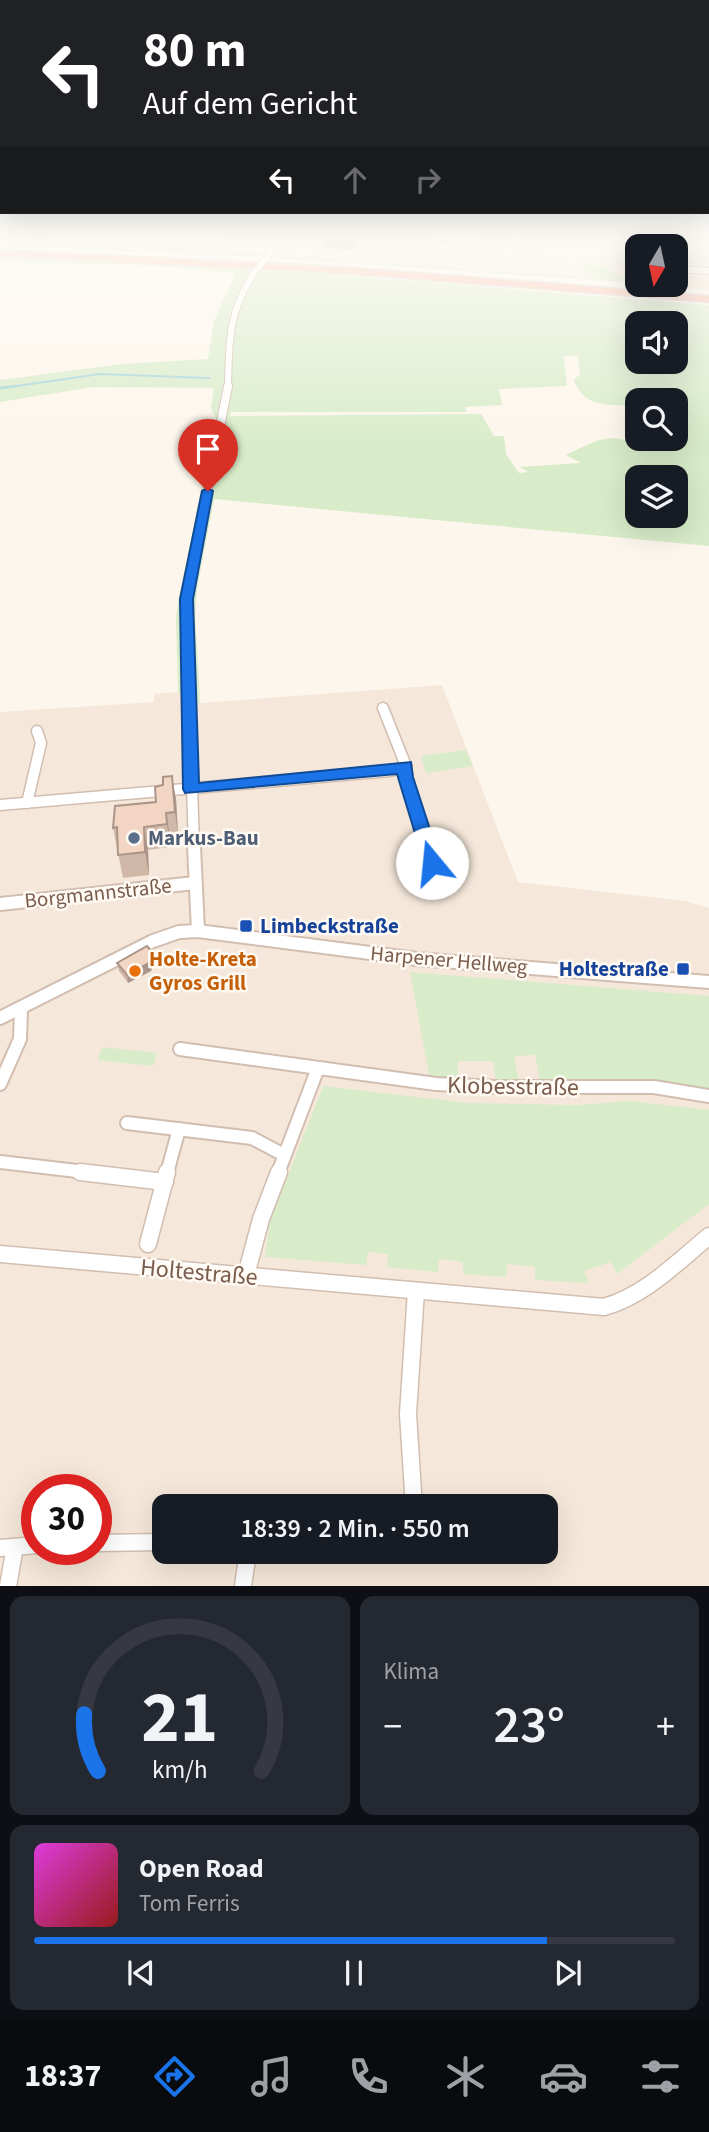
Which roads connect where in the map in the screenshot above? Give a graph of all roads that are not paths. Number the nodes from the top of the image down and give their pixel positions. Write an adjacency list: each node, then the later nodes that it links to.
1 (238, 301): 5 (street, bridge)
2 (383, 708): 4 (street)
3 (37, 731): 6 (street)
4 (406, 766): 5 (street); 8 (street)
5 (191, 789): 6 (street); 9 (street)
6 (27, 803): 7 (street)
7 (0, 805)
8 (434, 868)
9 (195, 883): 10 (street, Borgmannstraße); 11 (street)
10 (0, 904)
11 (198, 931): 12 (street, Harpener Hellweg); 13 (street, Harpener Hellweg)
12 (709, 982)
13 (20, 1010): 14 (street, Harpener Hellweg); 17 (street)
14 (0, 1018)
15 (180, 1049): 16 (street, Klobesstraße)
16 (317, 1068): 18 (street, Klobesstraße); 21 (street)
17 (0, 1084)
18 (709, 1096)
19 (127, 1123): 20 (street)
20 (179, 1129): 21 (street); 23 (street)
21 (284, 1154): 27 (street)
22 (0, 1162): 23 (street)
23 (165, 1182): 25 (street)
24 (709, 1236): 28 (street, Holtestraße)
25 (148, 1244)
26 (0, 1254): 27 (street, Holtestraße)
27 (246, 1275): 28 (street, Holtestraße)
28 (416, 1291): 29 (street)
29 (413, 1494)
30 (152, 1542): 31 (street)
31 (112, 1543)
32 (8, 1548): 34 (street)
33 (246, 1564): 35 (street)
34 (8, 1586)
35 (243, 1586)

